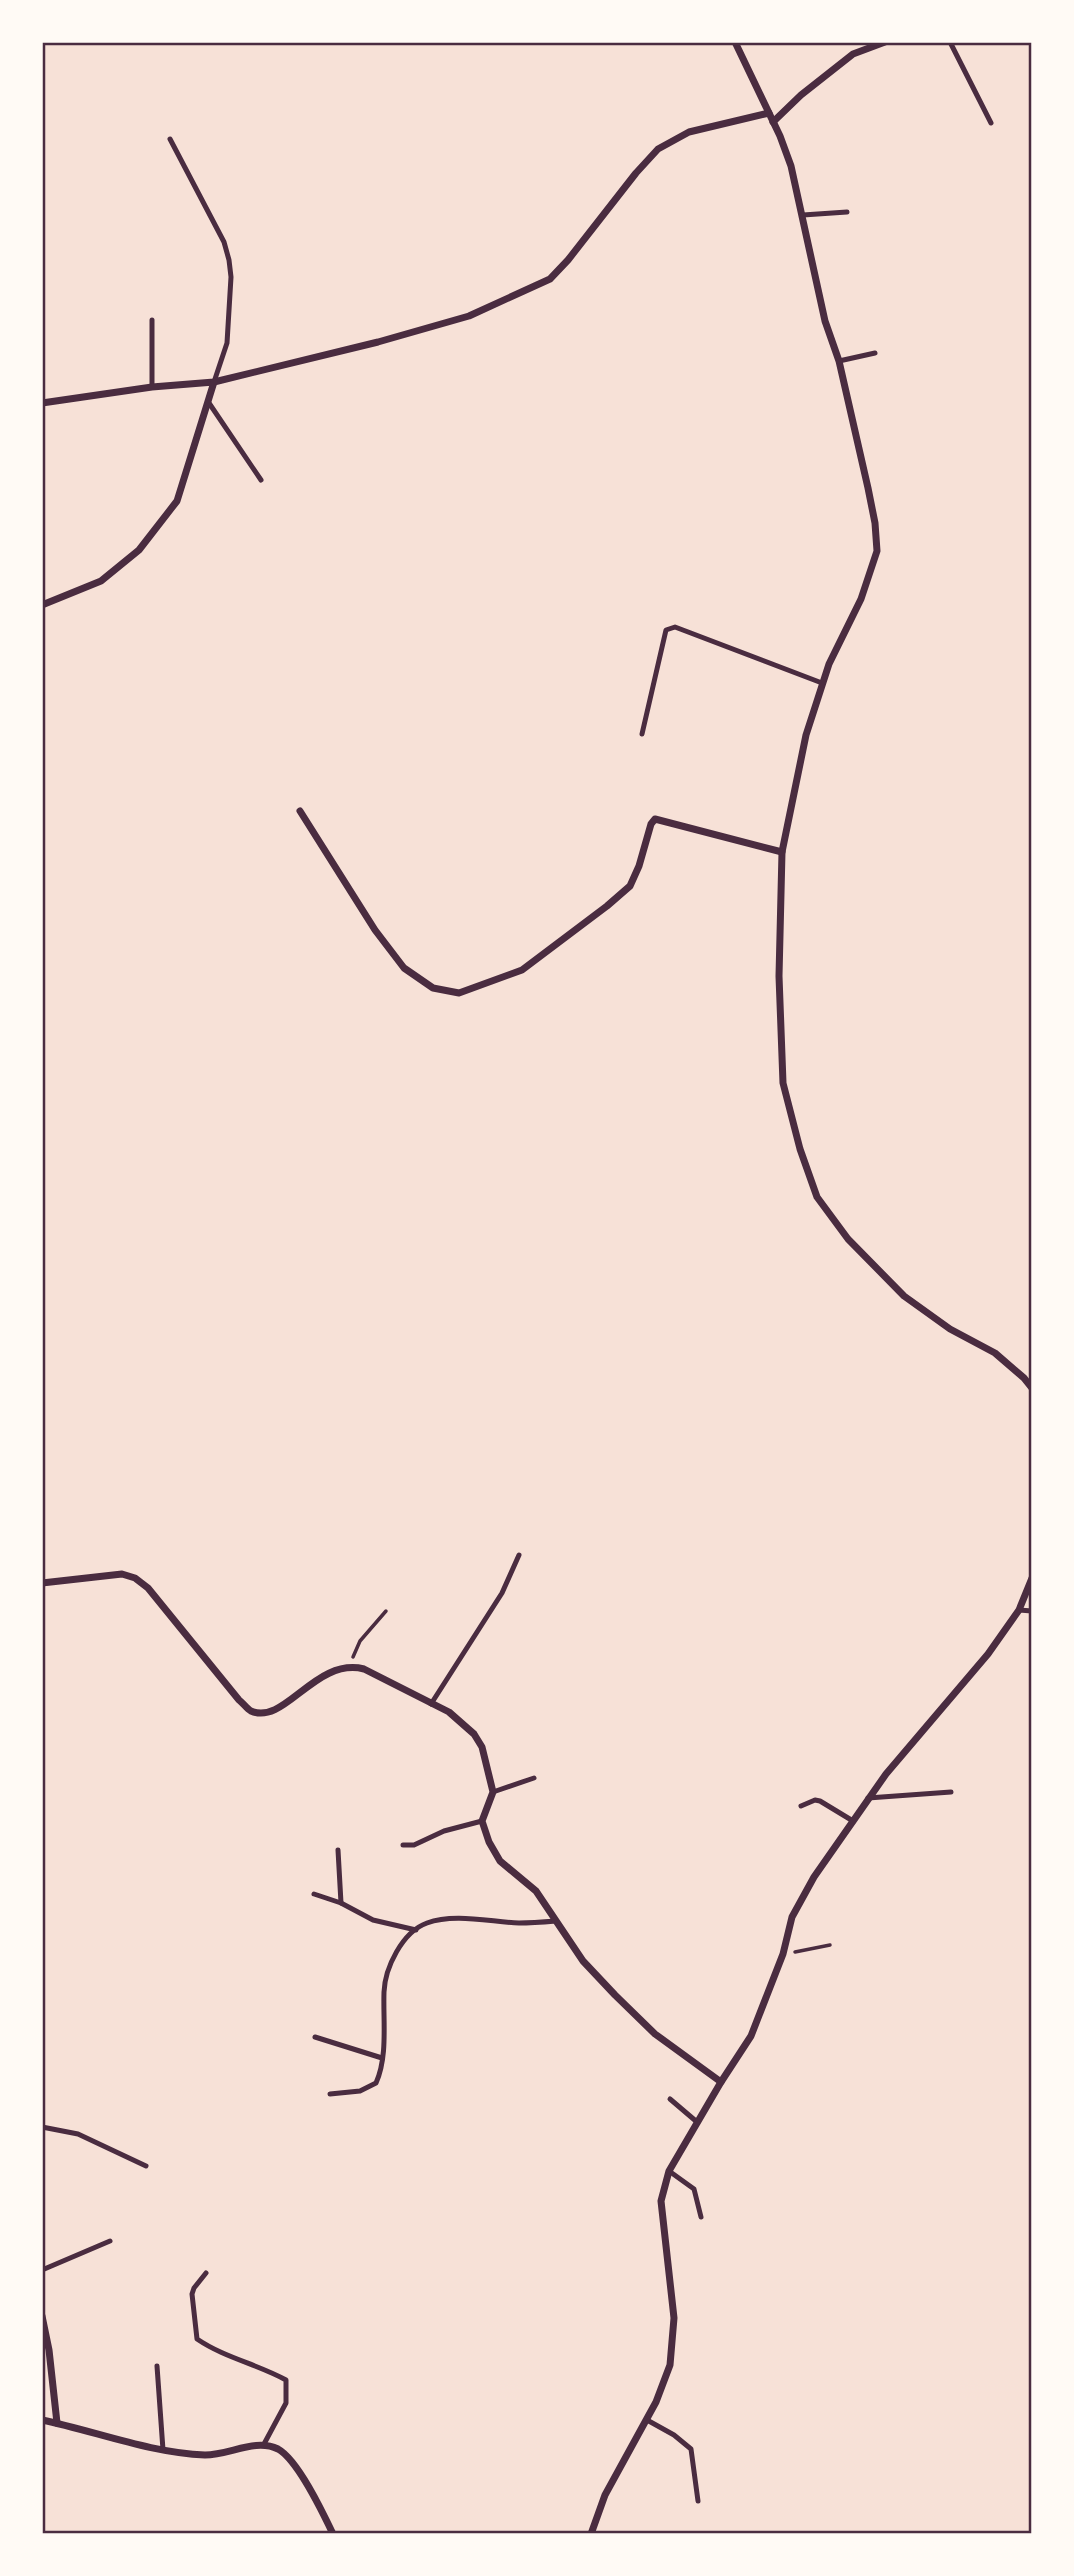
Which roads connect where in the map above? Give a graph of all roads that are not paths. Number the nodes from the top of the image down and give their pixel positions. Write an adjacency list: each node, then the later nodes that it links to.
1 (735, 42): 4 (street)
2 (885, 42): 5 (street)
3 (950, 42): 6 (lane)
4 (769, 113): 5 (street); 13 (street)
5 (773, 122): 9 (street)
6 (991, 123)
7 (170, 139): 13 (lane)
8 (848, 212): 9 (lane)
9 (803, 215): 12 (street)
10 (152, 320): 14 (lane)
11 (875, 353): 12 (lane)
12 (839, 361): 19 (street)
13 (214, 382): 14 (street); 16 (street)
14 (152, 387): 15 (street)
15 (42, 403)
16 (209, 403): 17 (lane); 18 (street)
17 (261, 480)
18 (42, 605)
19 (822, 683): 20 (lane); 22 (street)
20 (642, 734)
21 (300, 811): 22 (street)
22 (782, 852): 23 (street)
23 (1032, 1388)
24 (519, 1555): 29 (lane)
25 (1032, 1578): 27 (street)
26 (42, 1583): 29 (street)
27 (1019, 1610): 28 (lane); 33 (street)
28 (1032, 1611)
29 (431, 1704): 31 (street)
30 (534, 1778): 31 (lane)
31 (493, 1792): 35 (street)
32 (951, 1792): 33 (lane)
33 (868, 1798): 36 (street)
34 (801, 1806): 36 (lane)
35 (482, 1821): 37 (lane); 41 (street)
36 (853, 1821): 45 (street)
37 (402, 1846)
38 (338, 1850): 40 (lane)
39 (314, 1894): 40 (lane)
40 (341, 1903): 42 (lane)
41 (556, 1922): 42 (lane); 45 (street)
42 (416, 1930): 44 (lane)
43 (315, 2037): 44 (lane)
44 (383, 2058): 46 (lane)
45 (720, 2082): 48 (street)
46 (330, 2094)
47 (670, 2099): 48 (lane)
48 (697, 2122): 51 (street)
49 (42, 2127): 50 (lane)
50 (146, 2166)
51 (669, 2171): 52 (lane); 59 (street)
52 (701, 2217)
53 (110, 2241): 54 (lane)
54 (42, 2270)
55 (206, 2273): 61 (lane)
56 (42, 2316): 60 (street)
57 (157, 2366): 62 (lane)
58 (42, 2420): 60 (street)
59 (647, 2420): 63 (lane); 65 (street)
60 (57, 2423): 62 (street)
61 (264, 2444): 62 (street); 64 (street)
62 (163, 2450)
63 (698, 2501)
64 (333, 2534)
65 (591, 2534)

